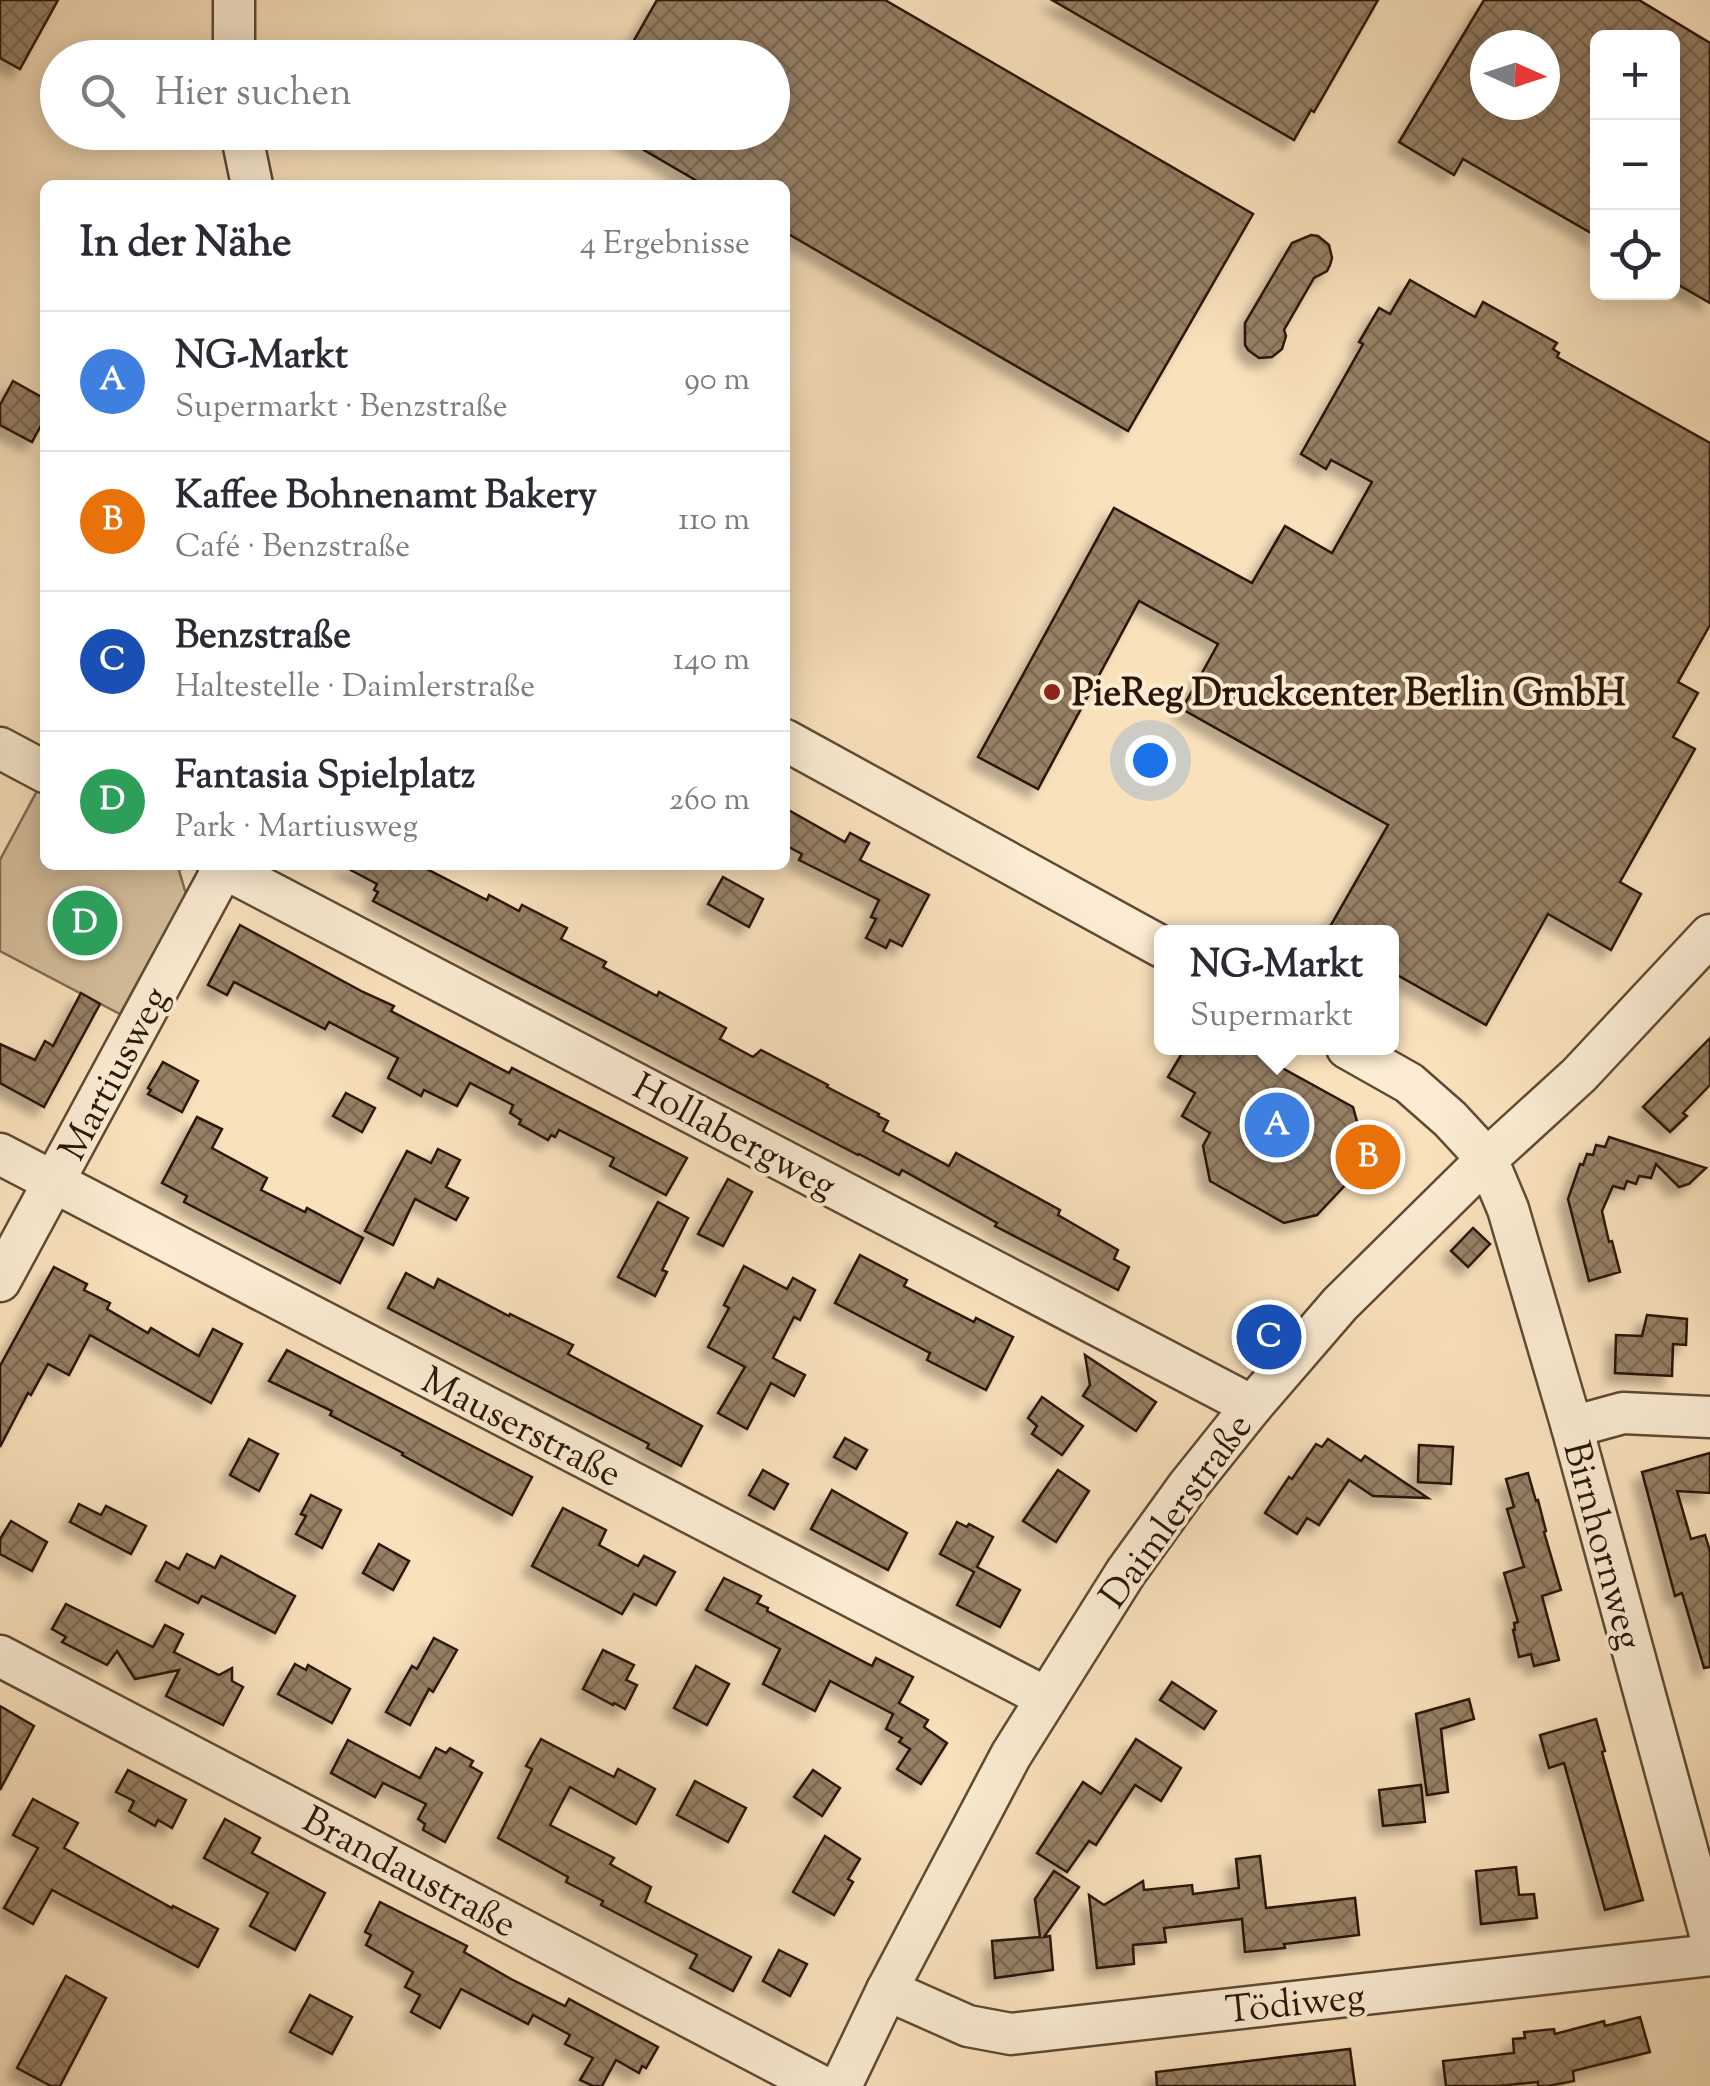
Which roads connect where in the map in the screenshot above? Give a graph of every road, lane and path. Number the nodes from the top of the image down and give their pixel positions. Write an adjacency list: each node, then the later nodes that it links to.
1 (234, 0): 2 (street)
2 (234, 40)
3 (245, 150): 4 (street)
4 (251, 180)
5 (790, 743): 11 (street)
6 (0, 748): 7 (street)
7 (40, 769)
8 (220, 870): 15 (street, Martiusweg)
9 (230, 870): 17 (street, Hollabergweg)
10 (1710, 935): 14 (street, Daimlerstraße)
11 (1154, 944)
12 (1360, 1055): 14 (street, Birnhornweg)
13 (0, 1154): 15 (street, Mauserstraße)
14 (1486, 1160): 17 (street, Daimlerstraße); 19 (street, Birnhornweg)
15 (55, 1182): 16 (street, Martiusweg); 21 (street, Mauserstraße)
16 (0, 1280)
17 (1252, 1406): 21 (street, Daimlerstraße)
18 (1710, 1417): 19 (street)
19 (1572, 1426): 22 (street, Birnhornweg)
20 (0, 1656): 25 (street, Brandaustraße)
21 (1045, 1697): 24 (street, Daimlerstraße)
22 (1710, 1934)
23 (1710, 1955): 24 (street, Tödiweg)
24 (887, 1990): 26 (street, Daimlerstraße)
25 (821, 2086)
26 (841, 2086)

